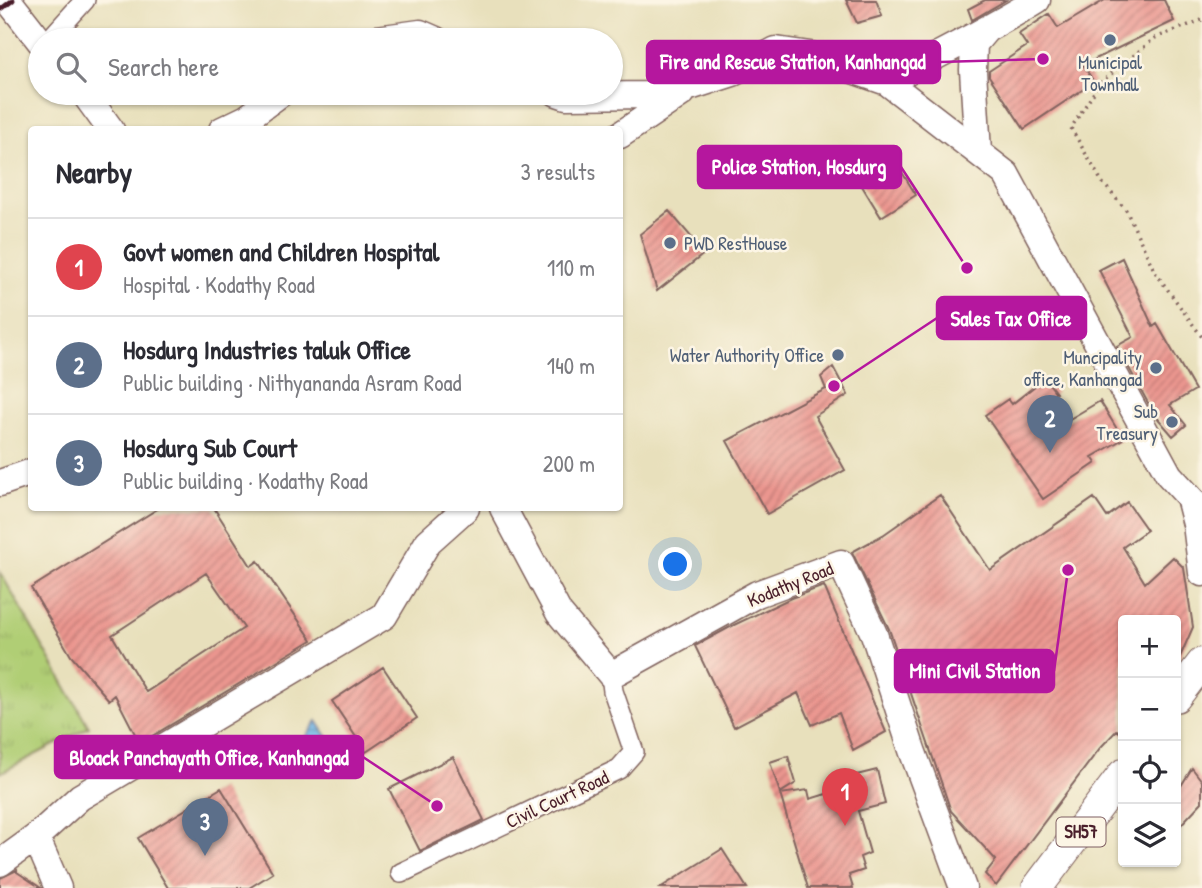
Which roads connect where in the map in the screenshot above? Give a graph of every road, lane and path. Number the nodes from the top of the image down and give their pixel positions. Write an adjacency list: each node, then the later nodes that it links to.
1 (8, 0): 5 (street)
2 (85, 0): 6 (street)
3 (1037, 0): 7 (street)
4 (1202, 20): 17 (path)
5 (30, 28)
6 (60, 28)
7 (985, 31): 8 (street); 16 (street)
8 (887, 82): 9 (street); 16 (street)
9 (692, 86): 10 (street); 15 (street)
10 (623, 95)
11 (93, 105): 13 (street)
12 (265, 105): 14 (street)
13 (108, 126)
14 (230, 126)
15 (623, 133)
16 (978, 152): 20 (street)
17 (1202, 337)
18 (28, 473): 19 (street)
19 (0, 483)
20 (1196, 504): 23 (street)
21 (463, 511): 28 (street)
22 (505, 511): 25 (street)
23 (1202, 573)
24 (1202, 663): 26 (main road)
25 (611, 675): 30 (street, Civil Court Road); 32 (street, Kodathy Road)
26 (1181, 690)
27 (1118, 781): 33 (main road, SH57)
28 (36, 837): 29 (street); 31 (street)
29 (0, 863)
30 (401, 873)
31 (58, 888)
32 (963, 888)
33 (1037, 888)

